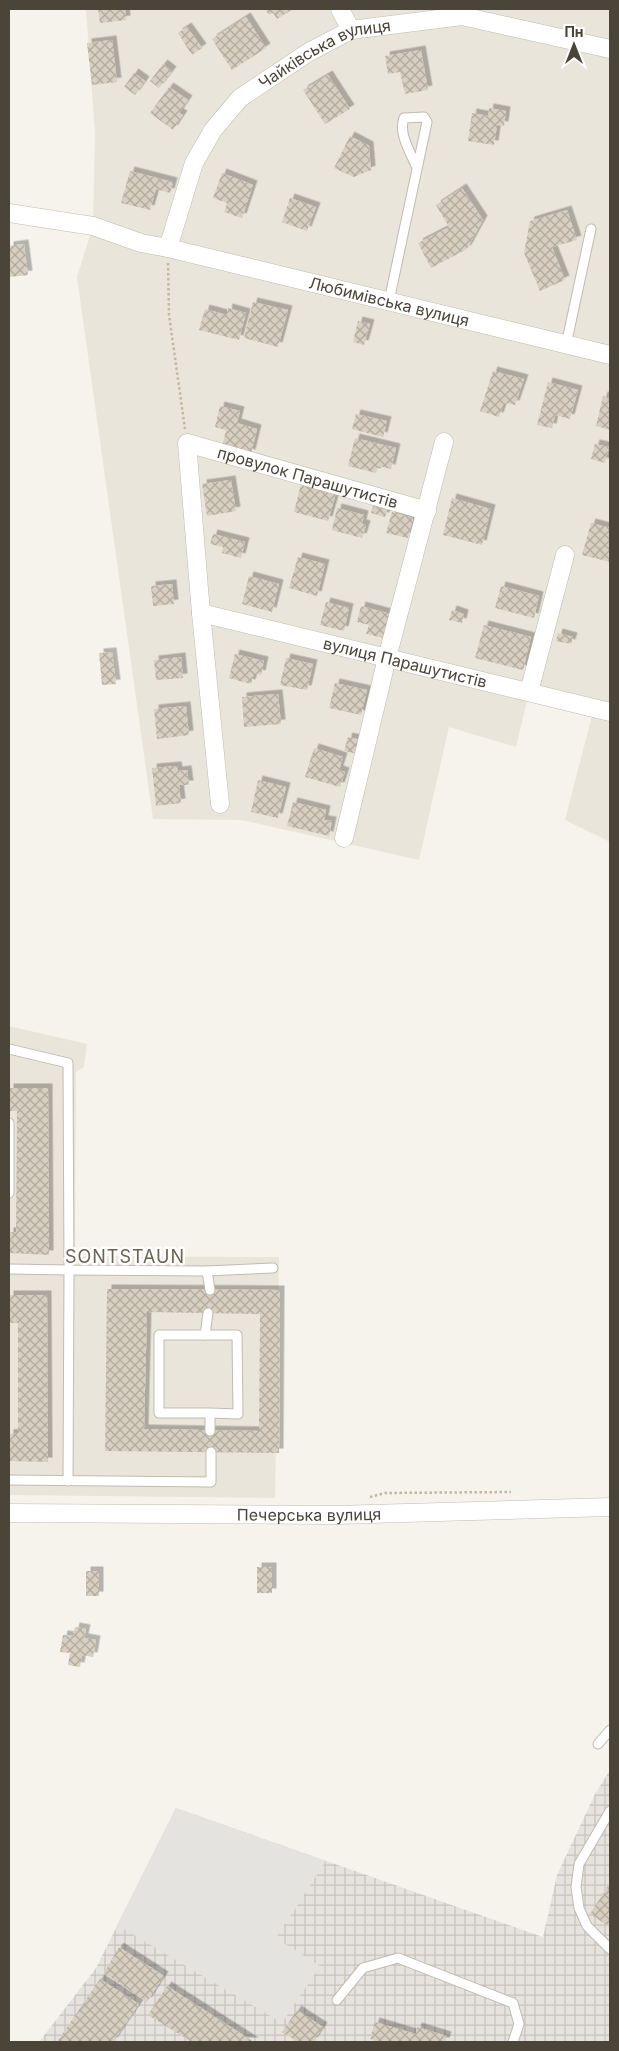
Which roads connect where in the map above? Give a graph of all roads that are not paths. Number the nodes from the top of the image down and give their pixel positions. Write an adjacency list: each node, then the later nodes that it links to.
1 (340, 9): 3 (street)
2 (463, 12): 3 (street, Чайківська вулиця); 4 (street, Чайківська вулиця)
3 (351, 30): 8 (street, Чайківська вулиця)
4 (610, 49)
5 (417, 168): 5 (lane); 9 (lane)
6 (9, 213): 8 (street, Любимівська вулиця)
7 (591, 229): 10 (lane)
8 (168, 248): 9 (street, Любимівська вулиця)
9 (389, 301): 10 (street, Любимівська вулиця)
10 (566, 345): 11 (street, Любимівська вулиця)
11 (610, 355)
12 (444, 442): 13 (street)
13 (427, 511): 15 (street, провулок Парашутистів); 16 (street)
14 (565, 555): 17 (street)
15 (201, 613): 16 (street, вулиця Парашутистів); 19 (street)
16 (387, 658): 17 (street, вулиця Парашутистів); 20 (street)
17 (529, 692): 18 (street, вулиця Парашутистів)
18 (610, 712)
19 (220, 804)
20 (344, 838)
21 (9, 1049): 26 (lane)
22 (9, 1124): 23 (lane)
23 (9, 1193)
24 (273, 1268): 27 (lane)
25 (9, 1269): 26 (lane)
26 (69, 1270): 27 (lane); 35 (lane)
27 (208, 1271): 28 (lane)
28 (210, 1290)
29 (208, 1313): 30 (lane)
30 (206, 1335): 31 (lane); 31 (lane)
31 (210, 1413): 32 (lane)
32 (210, 1431)
33 (211, 1452): 35 (lane)
34 (9, 1480): 35 (lane)
35 (68, 1481)
36 (610, 1507): 37 (street, Печерська вулиця)
37 (9, 1514)
38 (610, 1730): 39 (lane)
39 (598, 1744)
40 (610, 1811): 41 (lane)
41 (610, 1949)
42 (337, 2000): 43 (lane)
43 (513, 2042)

